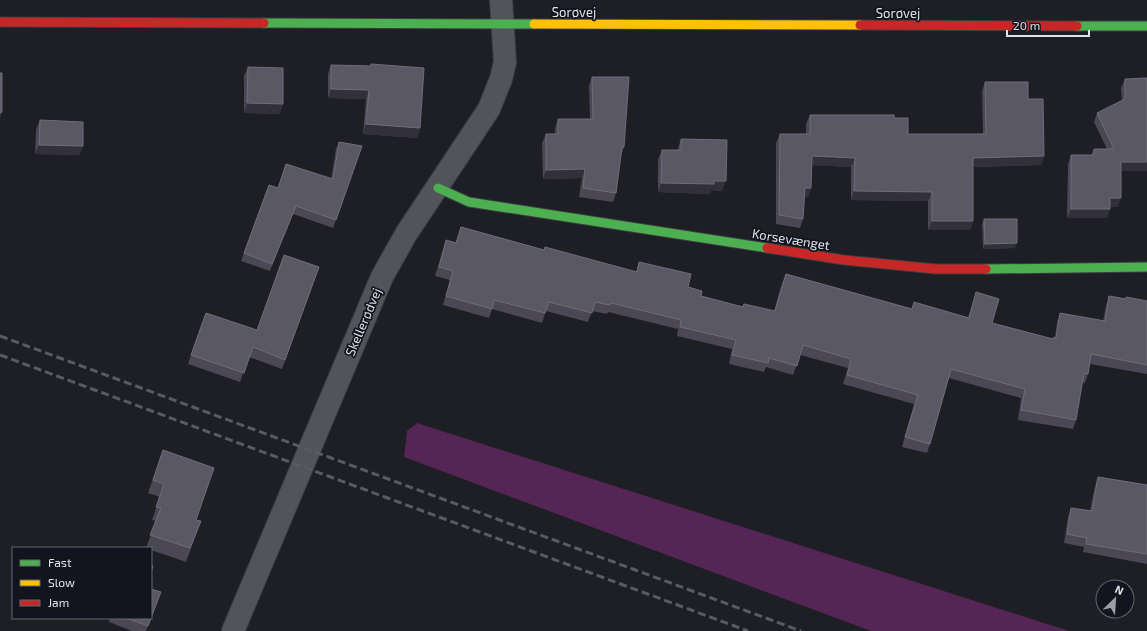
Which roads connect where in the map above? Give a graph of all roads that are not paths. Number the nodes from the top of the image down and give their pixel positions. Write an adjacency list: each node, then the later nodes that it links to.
1 (501, 0): 3 (street, Skellerødvej)
2 (0, 22): 3 (main road, Sorøvej)
3 (502, 25): 4 (main road, Sorøvej); 5 (street, Skellerødvej)
4 (1147, 26)
5 (438, 188): 6 (main road, Korsevænget); 7 (street, Skellerødvej)
6 (1147, 267)
7 (232, 631)

